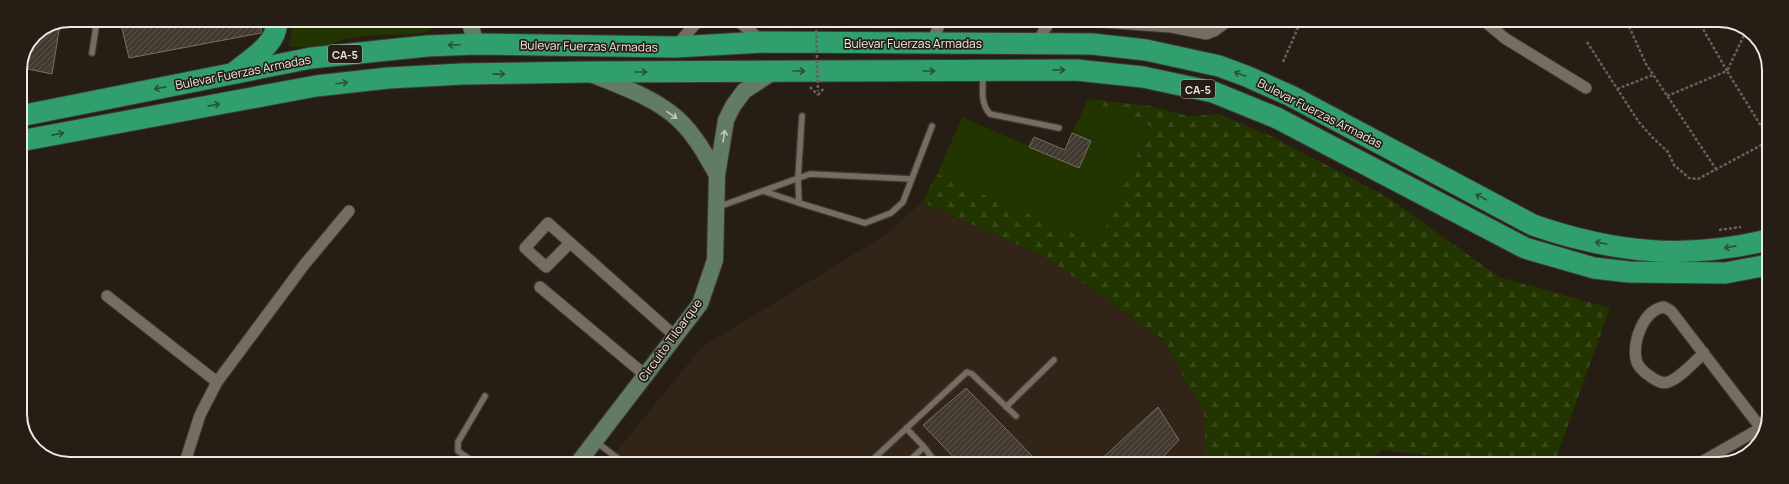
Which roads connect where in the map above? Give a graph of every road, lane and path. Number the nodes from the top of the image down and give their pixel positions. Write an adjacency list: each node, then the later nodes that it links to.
1 (96, 27): 22 (lane)
2 (276, 27): 28 (highway)
3 (471, 27): 19 (street)
4 (693, 27): 21 (street)
5 (745, 27): 16 (street)
6 (816, 27): 32 (path, bridge)
7 (938, 27): 17 (street)
8 (1046, 27): 20 (street)
9 (1171, 27): 10 (street)
10 (1220, 27)
11 (1299, 27): 23 (path)
12 (1491, 27): 30 (street)
13 (1629, 27): 29 (path)
14 (1702, 27): 25 (path)
15 (1744, 35): 25 (path)
16 (764, 42): 17 (highway, Bulevar Fuerzas Armadas / CA-5); 21 (highway, Bulevar Fuerzas Armadas / CA-5)
17 (932, 42): 20 (highway, Bulevar Fuerzas Armadas / CA-5)
18 (1587, 42): 31 (path)
19 (476, 44): 21 (highway, Bulevar Fuerzas Armadas / CA-5); 28 (highway, Bulevar Fuerzas Armadas / CA-5, one-way to 28)
20 (1036, 44): 51 (highway, Bulevar Fuerzas Armadas / CA-5, one-way to 20)
21 (675, 48)
22 (92, 53)
23 (1284, 62)
24 (983, 70): 27 (highway, Bulevar Fuerzas Armadas / CA-5, one-way to 24); 37 (lane); 53 (highway, Bulevar Fuerzas Armadas / CA-5, one-way to 53)
25 (1727, 71): 33 (path); 38 (path)
26 (588, 72): 27 (highway, Bulevar Fuerzas Armadas / CA-5, one-way to 27); 39 (highway, Bulevar Fuerzas Armadas / CA-5, one-way to 26); 42 (street, one-way to 42)
27 (773, 72): 42 (street, Circuito Tiloarque, one-way to 27)
28 (233, 73): 34 (highway, Bulevar Fuerzas Armadas / CA-5, one-way to 34)
29 (1653, 75): 31 (path); 33 (path)
30 (1586, 88)
31 (1617, 89): 41 (path)
32 (818, 95)
33 (1667, 96): 41 (path)
34 (27, 115)
35 (802, 116): 43 (lane)
36 (932, 126): 44 (lane)
37 (1059, 128)
38 (1762, 128)
39 (27, 140)
40 (1762, 144): 41 (path)
41 (1716, 169)
42 (717, 175): 47 (street, Circuito Tiloarque)
43 (798, 178): 44 (lane); 45 (lane); 46 (lane)
44 (912, 179): 46 (lane)
45 (763, 191): 46 (lane); 47 (lane)
46 (799, 203)
47 (716, 208): 56 (street, Circuito Tiloarque)
48 (349, 211): 60 (street)
49 (1741, 227): 50 (path)
50 (1719, 230)
51 (1762, 241)
52 (570, 243): 56 (street)
53 (1762, 266)
54 (540, 287): 59 (street)
55 (107, 296): 60 (street)
56 (675, 336): 59 (street, Circuito Tiloarque)
57 (1704, 353): 57 (street); 64 (street)
58 (1054, 360): 62 (lane)
59 (645, 375): 67 (street, Circuito Tiloarque)
60 (217, 382): 69 (street)
61 (485, 396): 70 (lane)
62 (1006, 407): 63 (lane); 65 (lane)
63 (1016, 416)
64 (1760, 427)
65 (906, 428): 68 (lane); 73 (lane)
66 (1758, 433): 76 (street)
67 (595, 441): 71 (street, Circuito Tiloarque); 72 (lane)
68 (924, 447): 74 (lane); 75 (lane)
69 (187, 457)
70 (466, 457)
71 (583, 457)
72 (616, 457)
73 (875, 457)
74 (913, 457)
75 (932, 457)
76 (1711, 457)

